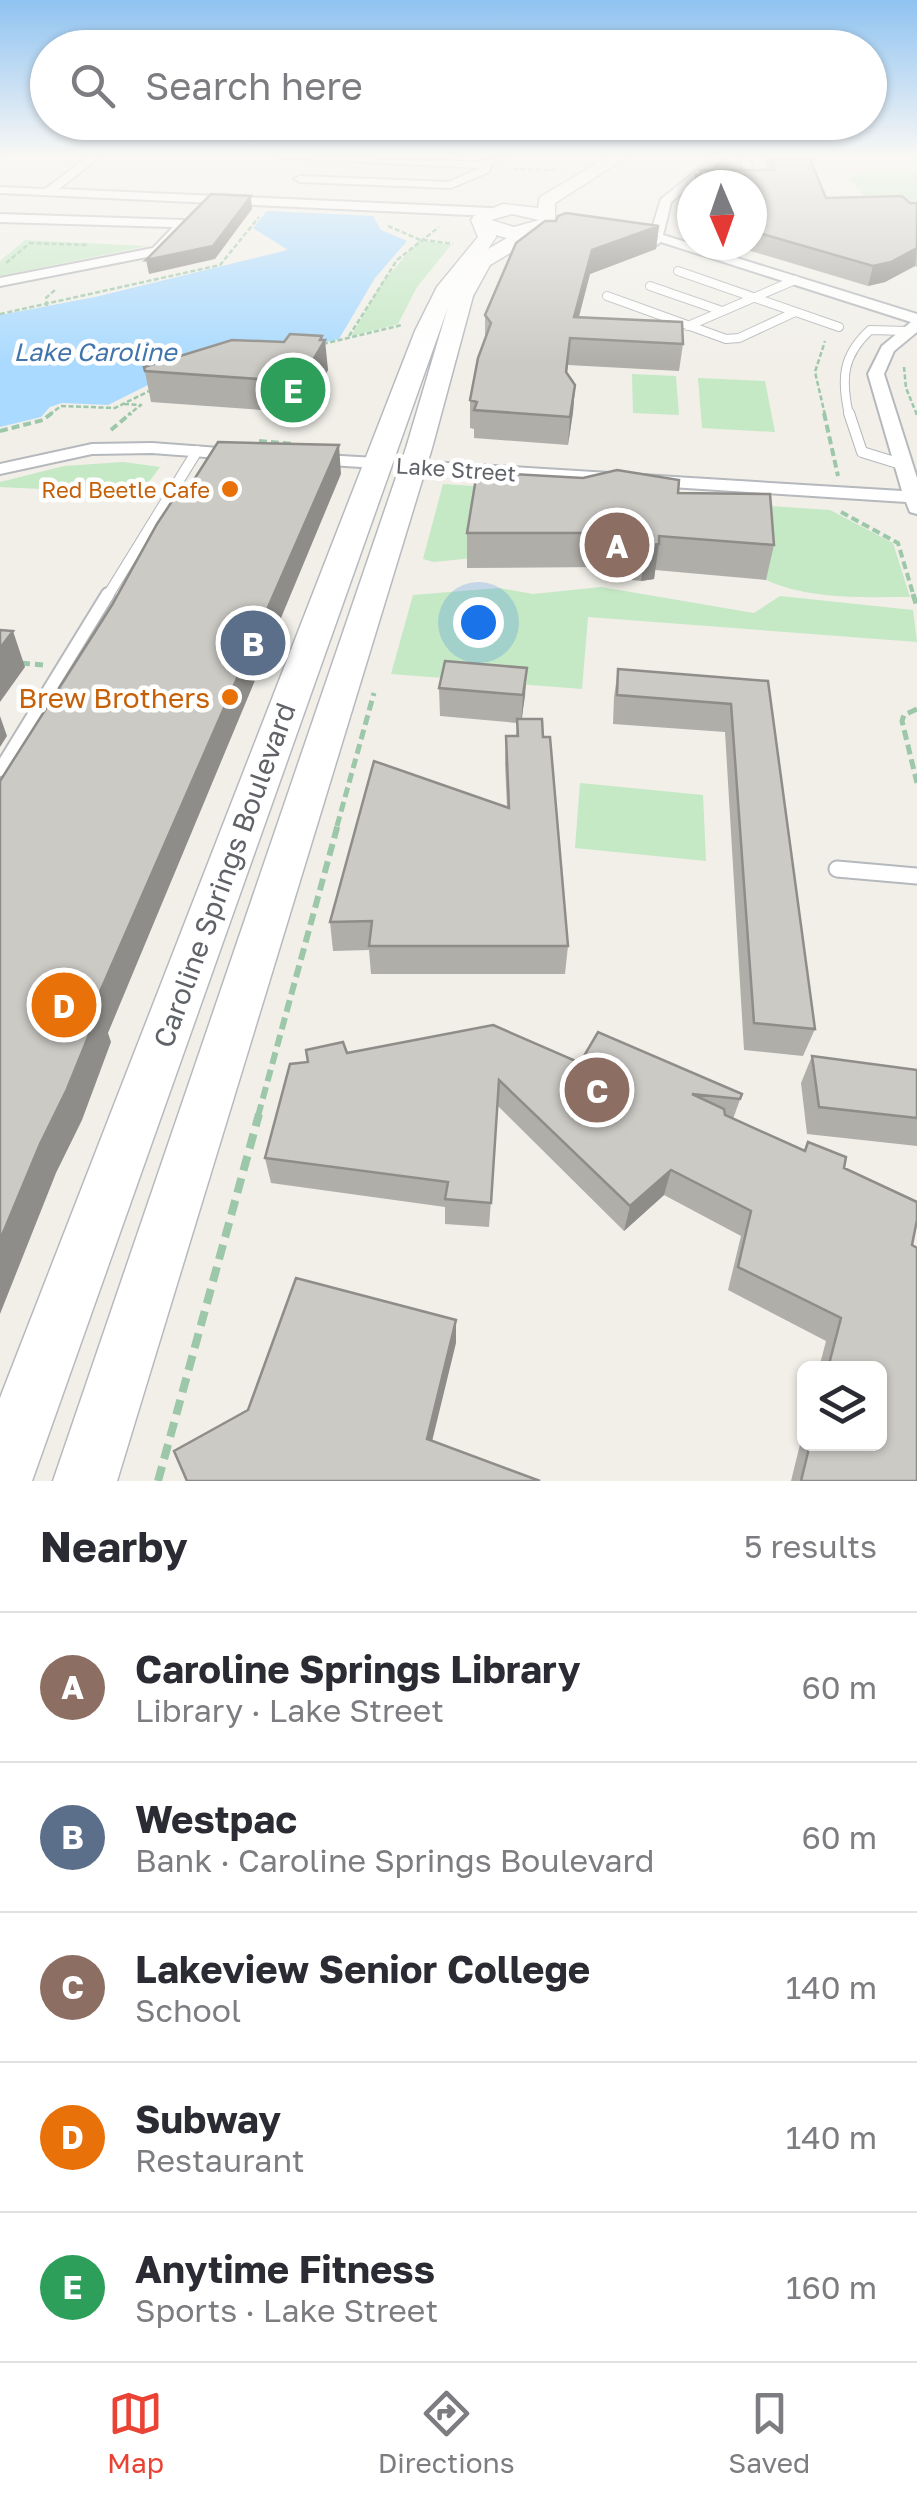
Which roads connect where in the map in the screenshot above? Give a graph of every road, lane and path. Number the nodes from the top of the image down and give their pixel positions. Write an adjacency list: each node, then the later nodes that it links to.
1 (181, 226): 16 (street)
2 (252, 226): 21 (path)
3 (391, 226): 9 (path)
4 (442, 226): 9 (path)
5 (488, 226): 42 (main road, Caroline Springs Boulevard)
6 (547, 226): 42 (main road, Caroline Springs Boulevard)
7 (659, 226): 10 (street)
8 (610, 233): 10 (street)
9 (418, 239): 12 (path); 28 (path)
10 (656, 239): 15 (street)
11 (30, 243): 13 (path)
12 (446, 256)
13 (0, 268)
14 (678, 271): 20 (lane)
15 (795, 280): 20 (lane); 25 (street)
16 (0, 282)
17 (650, 286): 22 (lane)
18 (58, 287): 21 (path)
19 (608, 296): 26 (lane)
20 (753, 298): 22 (lane); 23 (lane)
21 (46, 306): 24 (path)
22 (722, 311): 26 (lane)
23 (794, 312): 26 (lane); 27 (lane)
24 (0, 314)
25 (914, 325): 43 (street); 43 (lane)
26 (688, 326)
27 (839, 327)
28 (348, 338): 29 (path); 30 (path)
29 (396, 342)
30 (311, 347)
31 (910, 358): 34 (path)
32 (167, 385): 33 (path)
33 (122, 404): 36 (path); 37 (path)
34 (917, 416)
35 (98, 430): 36 (path)
36 (111, 430): 38 (path)
37 (0, 431)
38 (131, 432)
39 (250, 440): 40 (path)
40 (310, 445)
41 (196, 452): 42 (street, Lake Street); 44 (street, Lake Street); 51 (lane)
42 (394, 465): 45 (street, Lake Street); 55 (main road, Caroline Springs Boulevard); 56 (main road, Caroline Springs Boulevard)
43 (904, 465): 45 (street)
44 (0, 469)
45 (915, 502)
46 (833, 508): 47 (path)
47 (916, 599): 48 (path)
48 (917, 607)
49 (375, 692): 57 (path)
50 (917, 708): 52 (path)
51 (0, 770)
52 (917, 783)
53 (837, 868): 54 (lane)
54 (917, 876)
55 (0, 1481)
56 (85, 1481)
57 (158, 1481)

